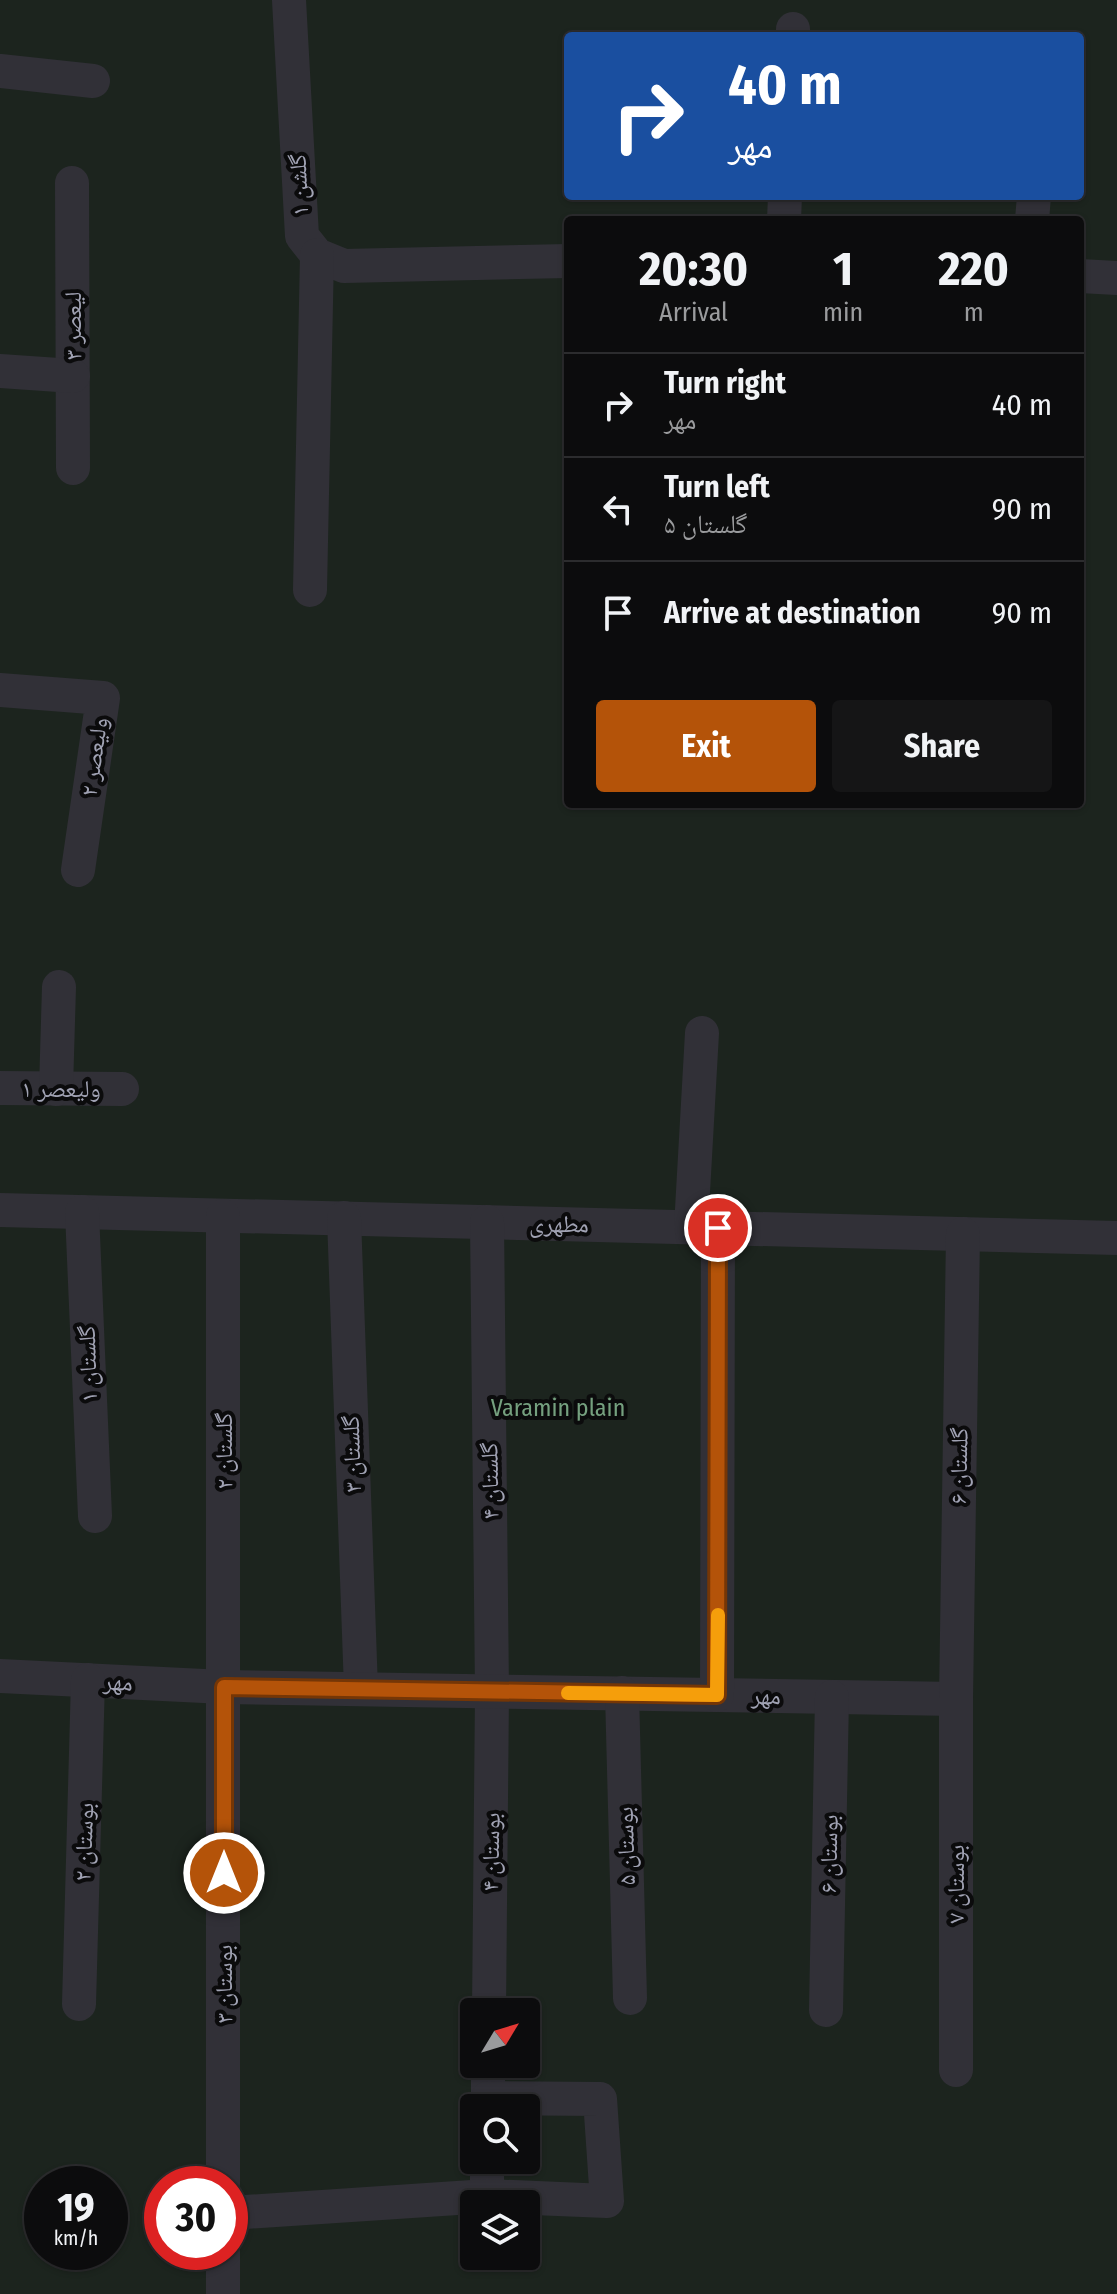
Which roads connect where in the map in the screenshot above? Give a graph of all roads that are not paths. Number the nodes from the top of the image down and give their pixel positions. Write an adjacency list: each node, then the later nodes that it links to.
1 (289, 0): 5 (street, گلشن ۱)
2 (0, 71): 3 (street)
3 (93, 81)
4 (72, 183): 10 (street, لیعصر ۳)
5 (317, 255): 6 (street); 12 (street)
6 (564, 261)
7 (1084, 276): 8 (street)
8 (1117, 278)
9 (0, 371): 10 (street)
10 (73, 376): 11 (street, لیعصر ۳)
11 (73, 468)
12 (310, 590)
13 (0, 690): 14 (street, ولیعصر ۲)
14 (78, 870)
15 (59, 987): 18 (street)
16 (702, 1033): 25 (street)
17 (0, 1088): 18 (street, ولیعصر ۱)
18 (56, 1089): 19 (street, ولیعصر ۱)
19 (122, 1089)
20 (0, 1210): 21 (street, مطهری)
21 (82, 1212): 22 (street, مطهری); 28 (street, گلستان ۱)
22 (223, 1216): 23 (street, مطهری); 31 (street, گلستان ۲)
23 (344, 1218): 24 (street, مطهری); 32 (street, گلستان ۳)
24 (487, 1222): 25 (street, مطهری); 33 (street, گلستان ۴)
25 (705, 1228): 26 (street, مطهری); 35 (street)
26 (963, 1234): 27 (street, مطهری); 37 (street, گلستان ۶)
27 (1117, 1238)
28 (95, 1516)
29 (0, 1676): 30 (street, مهر)
30 (88, 1680): 31 (street, مهر); 40 (street, بوستان ۲)
31 (224, 1687): 32 (street, مهر); 44 (street, بوستان ۳)
32 (361, 1689): 33 (street, مهر)
33 (492, 1692): 34 (street, مهر); 38 (street, بوستان ۴)
34 (622, 1693): 35 (street, مهر); 39 (street, بوستان ۵)
35 (717, 1695): 36 (street, مهر)
36 (832, 1697): 37 (street, مهر); 41 (street, بوستان ۶)
37 (956, 1699): 42 (street, بوستان ۷)
38 (489, 1998)
39 (630, 1998)
40 (79, 2004)
41 (826, 2010)
42 (956, 2070)
43 (540, 2101): 46 (street)
44 (223, 2166)
45 (460, 2198): 47 (street)
46 (540, 2198)
47 (248, 2212)
48 (223, 2270): 49 (street)
49 (223, 2294)

